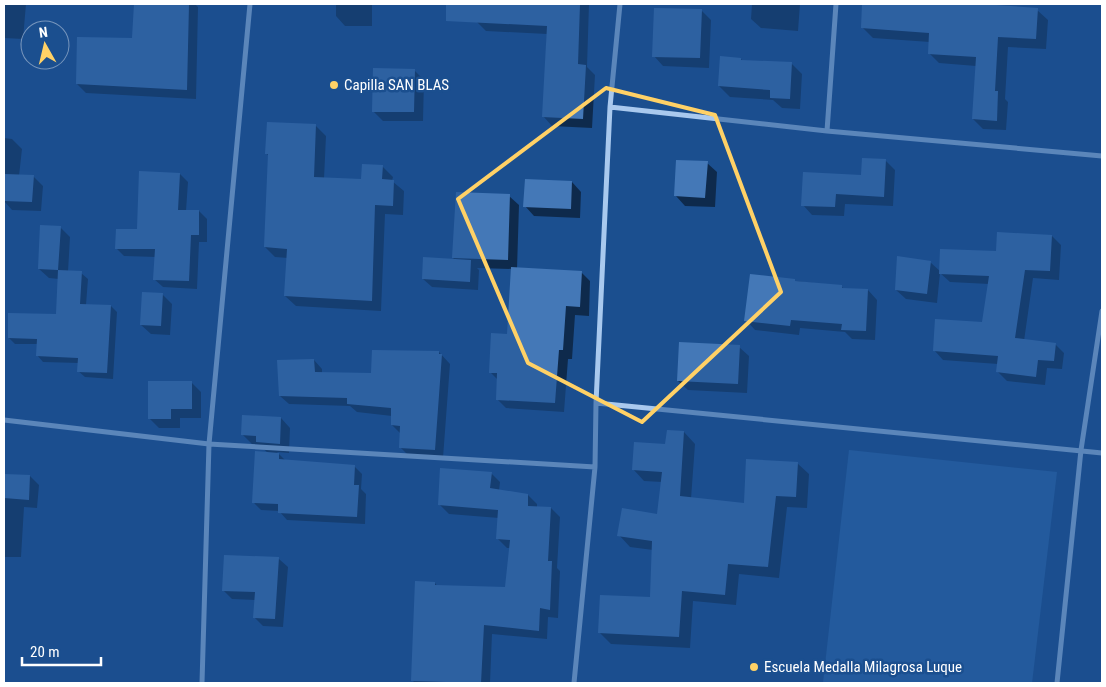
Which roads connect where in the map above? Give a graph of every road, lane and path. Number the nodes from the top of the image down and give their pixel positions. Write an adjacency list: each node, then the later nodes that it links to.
1 (250, 4): 10 (street)
2 (620, 4): 4 (street)
3 (836, 4): 5 (street)
4 (610, 107): 5 (street); 8 (street)
5 (827, 131): 6 (street)
6 (1102, 156)
7 (1102, 311): 11 (street)
8 (596, 403): 11 (street); 13 (street)
9 (4, 420): 10 (street)
10 (209, 444): 13 (street); 14 (street)
11 (1081, 450): 12 (street); 16 (street)
12 (1102, 453)
13 (595, 467): 15 (street)
14 (202, 683)
15 (574, 683)
16 (1057, 683)

